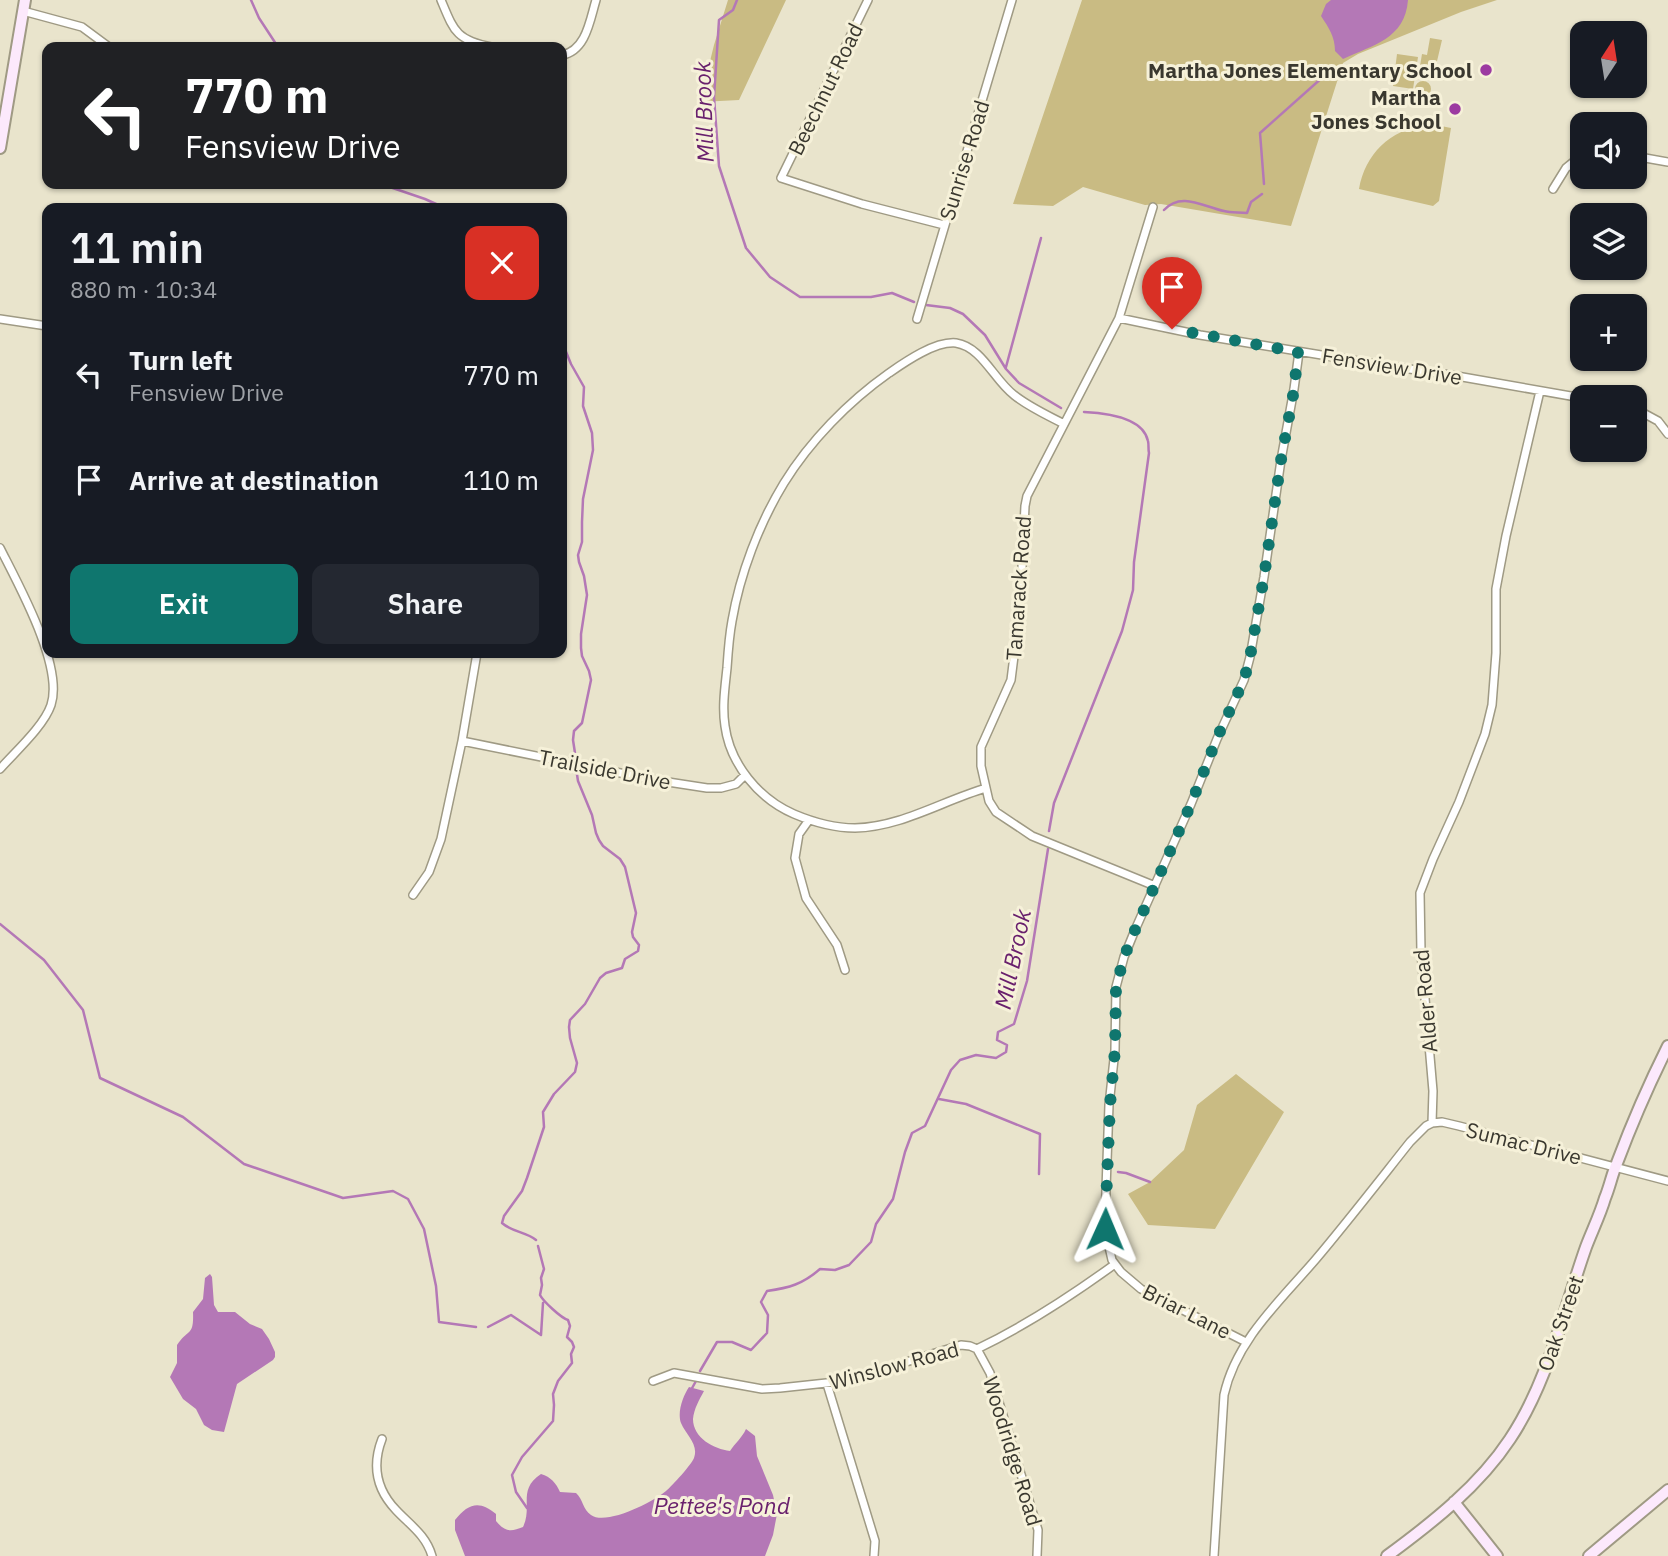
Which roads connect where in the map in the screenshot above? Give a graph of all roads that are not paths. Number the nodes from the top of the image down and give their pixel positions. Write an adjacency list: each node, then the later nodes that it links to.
1 (441, 0): 7 (street)
2 (596, 0): 8 (street)
3 (868, 0): 15 (street, Beechnut Road)
4 (1012, 0): 15 (street, Sunrise Road)
5 (24, 5): 6 (street); 9 (street)
6 (102, 42)
7 (472, 42)
8 (567, 54)
9 (0, 148)
10 (1647, 158): 11 (street)
11 (1668, 162)
12 (1570, 165): 13 (street)
13 (1553, 189)
14 (1153, 207): 17 (street, Tamarack Road)
15 (944, 225): 18 (street, Sunrise Road)
16 (0, 318): 19 (street)
17 (1119, 318): 20 (street, Fensview Drive); 24 (street, Tamarack Road)
18 (917, 319)
19 (42, 325)
20 (1298, 352): 21 (street, Fensview Drive); 35 (street, Briar Lane)
21 (1540, 391): 22 (street, Fensview Drive); 39 (street, Alder Road)
22 (1570, 396)
23 (1647, 415): 25 (street)
24 (1064, 424): 32 (street); 33 (street, Tamarack Road)
25 (1668, 434)
26 (0, 548): 27 (street)
27 (42, 639)
28 (48, 658): 31 (street)
29 (476, 658): 30 (street)
30 (462, 741): 32 (street, Trailside Drive); 36 (street)
31 (0, 769)
32 (745, 775): 34 (street)
33 (986, 788): 34 (street); 35 (street, Tamarack Road)
34 (809, 820): 37 (street)
35 (1155, 886): 42 (street, Briar Lane)
36 (413, 895)
37 (845, 970)
38 (1668, 1046): 40 (street, Oak Street)
39 (1432, 1123): 40 (street, Sumac Drive); 43 (street)
40 (1615, 1166): 41 (street, Sumac Drive); 49 (street, Oak Street)
41 (1668, 1181)
42 (1115, 1264): 43 (street, Briar Lane); 44 (street, Winslow Road)
43 (1246, 1342): 53 (street)
44 (977, 1349): 46 (street, Winslow Road); 52 (street, Woodridge Road)
45 (653, 1381): 46 (street, Winslow Road)
46 (827, 1384): 51 (street)
47 (382, 1439): 50 (street)
48 (1668, 1490): 56 (street)
49 (1454, 1502): 54 (street, Oak Street); 55 (street)
50 (432, 1556)
51 (874, 1556)
52 (1037, 1556)
53 (1214, 1556)
54 (1387, 1556)
55 (1497, 1556)
56 (1589, 1556)

